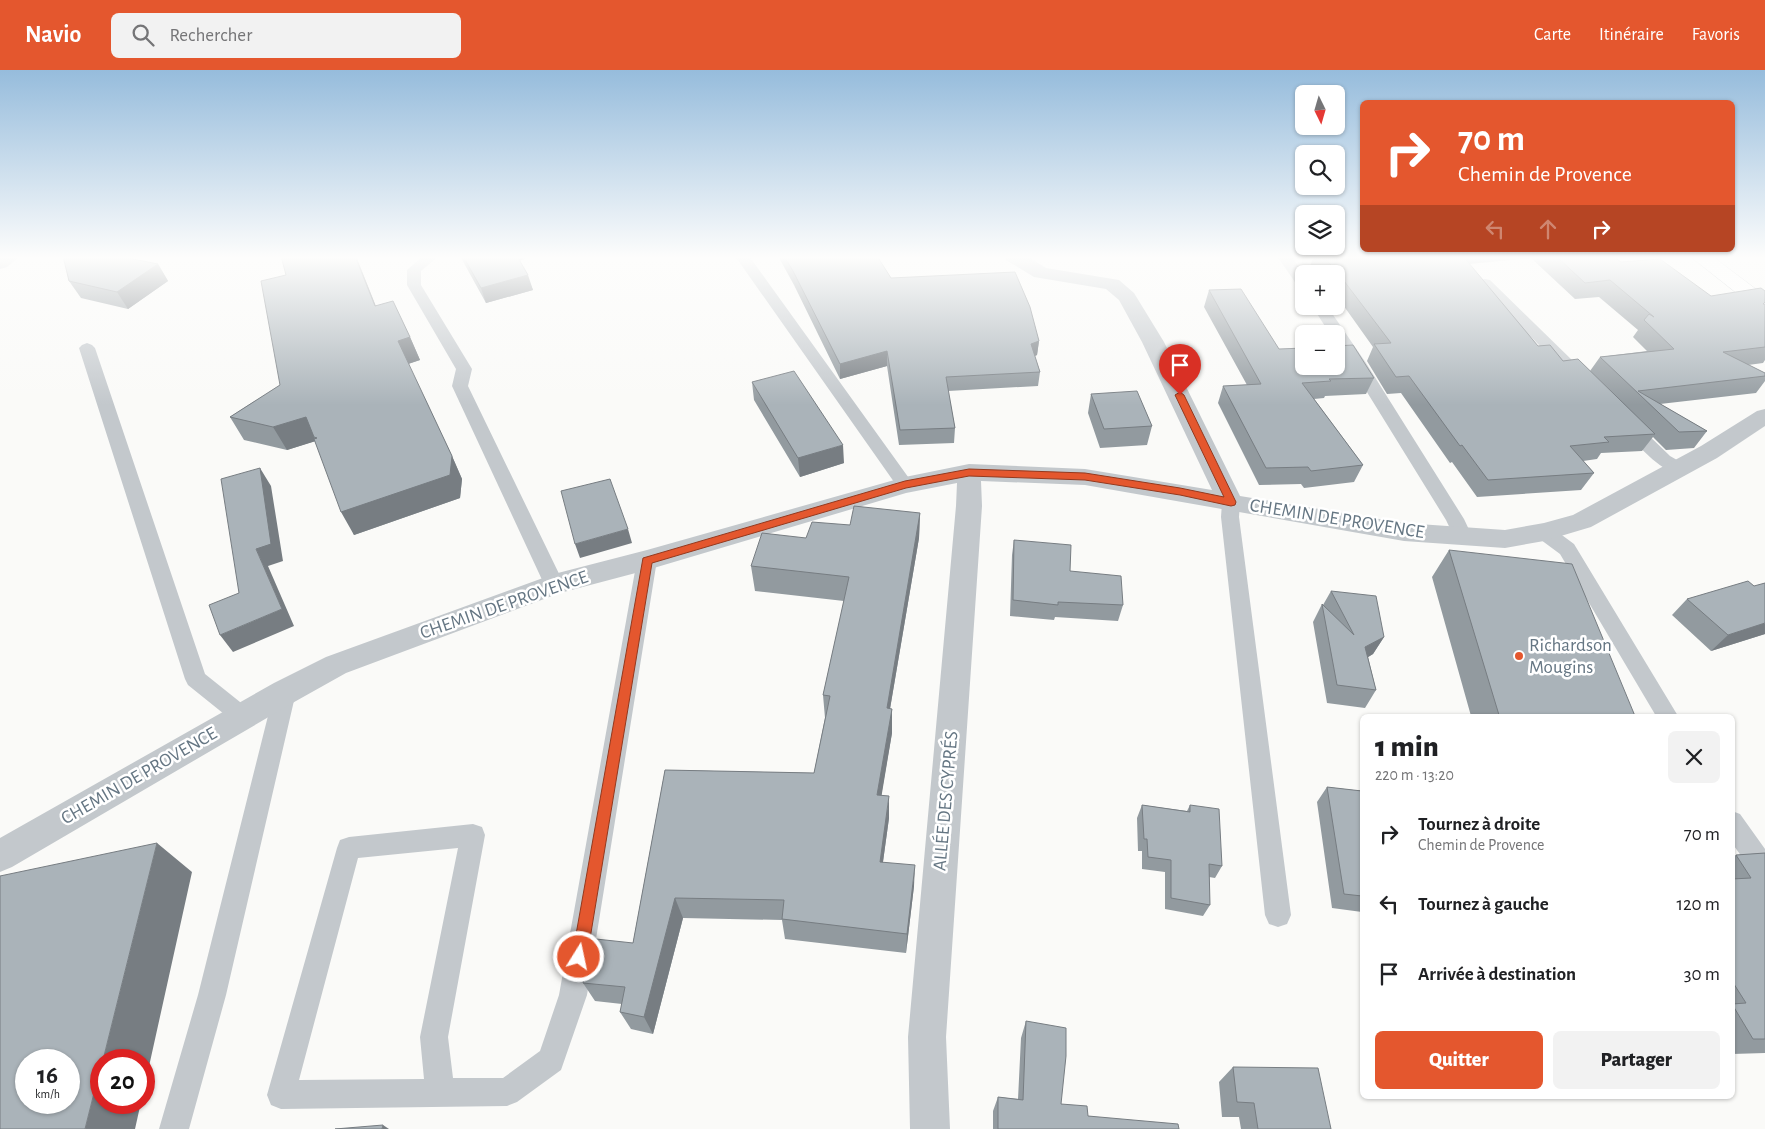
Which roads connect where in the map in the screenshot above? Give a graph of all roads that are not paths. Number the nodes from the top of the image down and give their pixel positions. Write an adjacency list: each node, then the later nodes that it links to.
1 (426, 305): 17 (lane)
2 (777, 305): 12 (lane)
3 (1132, 305): 13 (street)
4 (1507, 305): 7 (lane)
5 (1325, 315): 15 (lane)
6 (87, 348): 20 (lane)
7 (1582, 379)
8 (1616, 413): 10 (lane)
9 (1765, 416): 10 (street, CHEMIN DE PROVENCE)
10 (1678, 468): 14 (street, CHEMIN DE PROVENCE)
11 (969, 472): 12 (street, CHEMIN DE PROVENCE); 13 (street, CHEMIN DE PROVENCE); 27 (street, ALLÉE DES CYPRÉS)
12 (905, 485): 16 (street, CHEMIN DE PROVENCE)
13 (1231, 502): 15 (street, CHEMIN DE PROVENCE); 24 (lane)
14 (1544, 532): 15 (street, CHEMIN DE PROVENCE); 19 (lane)
15 (1463, 536)
16 (647, 560): 17 (street, CHEMIN DE PROVENCE); 25 (lane)
17 (554, 584): 18 (street, CHEMIN DE PROVENCE)
18 (285, 692): 20 (street, CHEMIN DE PROVENCE); 26 (lane)
19 (1666, 714)
20 (242, 716): 22 (street, CHEMIN DE PROVENCE)
21 (1735, 826): 23 (lane)
22 (0, 856)
23 (1765, 869)
24 (1278, 916)
25 (440, 1092): 25 (lane)
26 (174, 1129)
27 (930, 1129)

